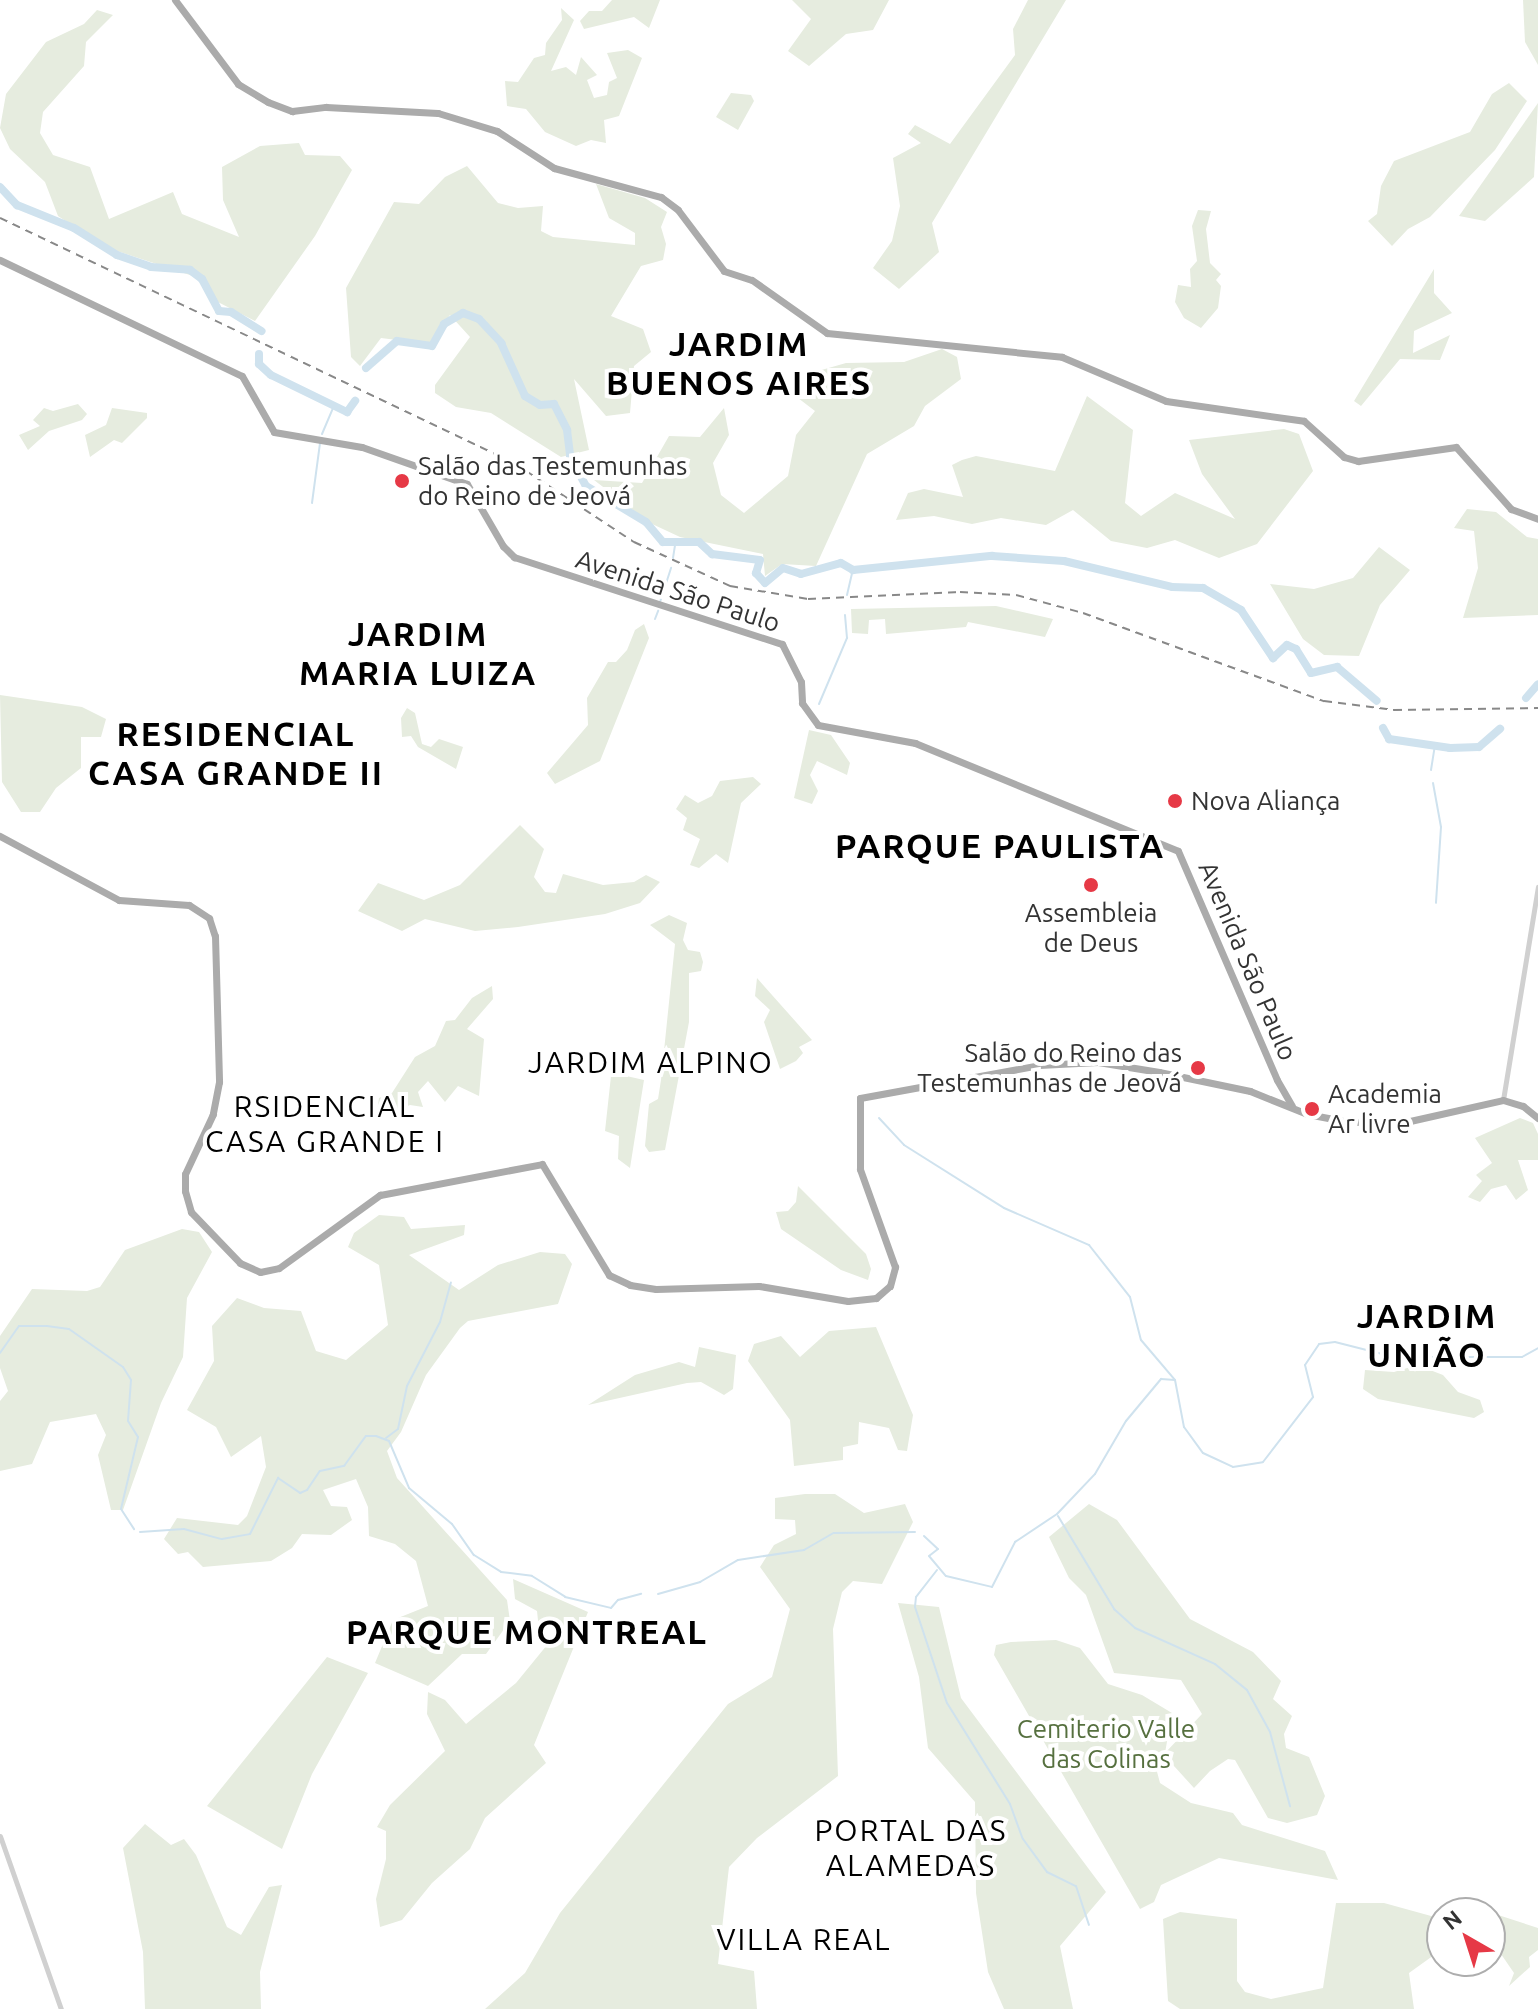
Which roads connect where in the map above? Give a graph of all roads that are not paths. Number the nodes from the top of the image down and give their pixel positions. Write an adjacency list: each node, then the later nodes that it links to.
1 (175, 0): 3 (main road)
2 (0, 260): 6 (main road, Avenida São Paulo)
3 (1538, 519)
4 (0, 836): 7 (main road)
5 (1538, 887): 8 (street)
6 (1277, 1080): 7 (main road); 9 (main road, Avenida São Paulo)
7 (1267, 1096): 9 (main road)
8 (1503, 1100): 9 (main road); 10 (main road)
9 (1294, 1108)
10 (1538, 1118)
11 (0, 1836): 12 (street)
12 (61, 2009)

